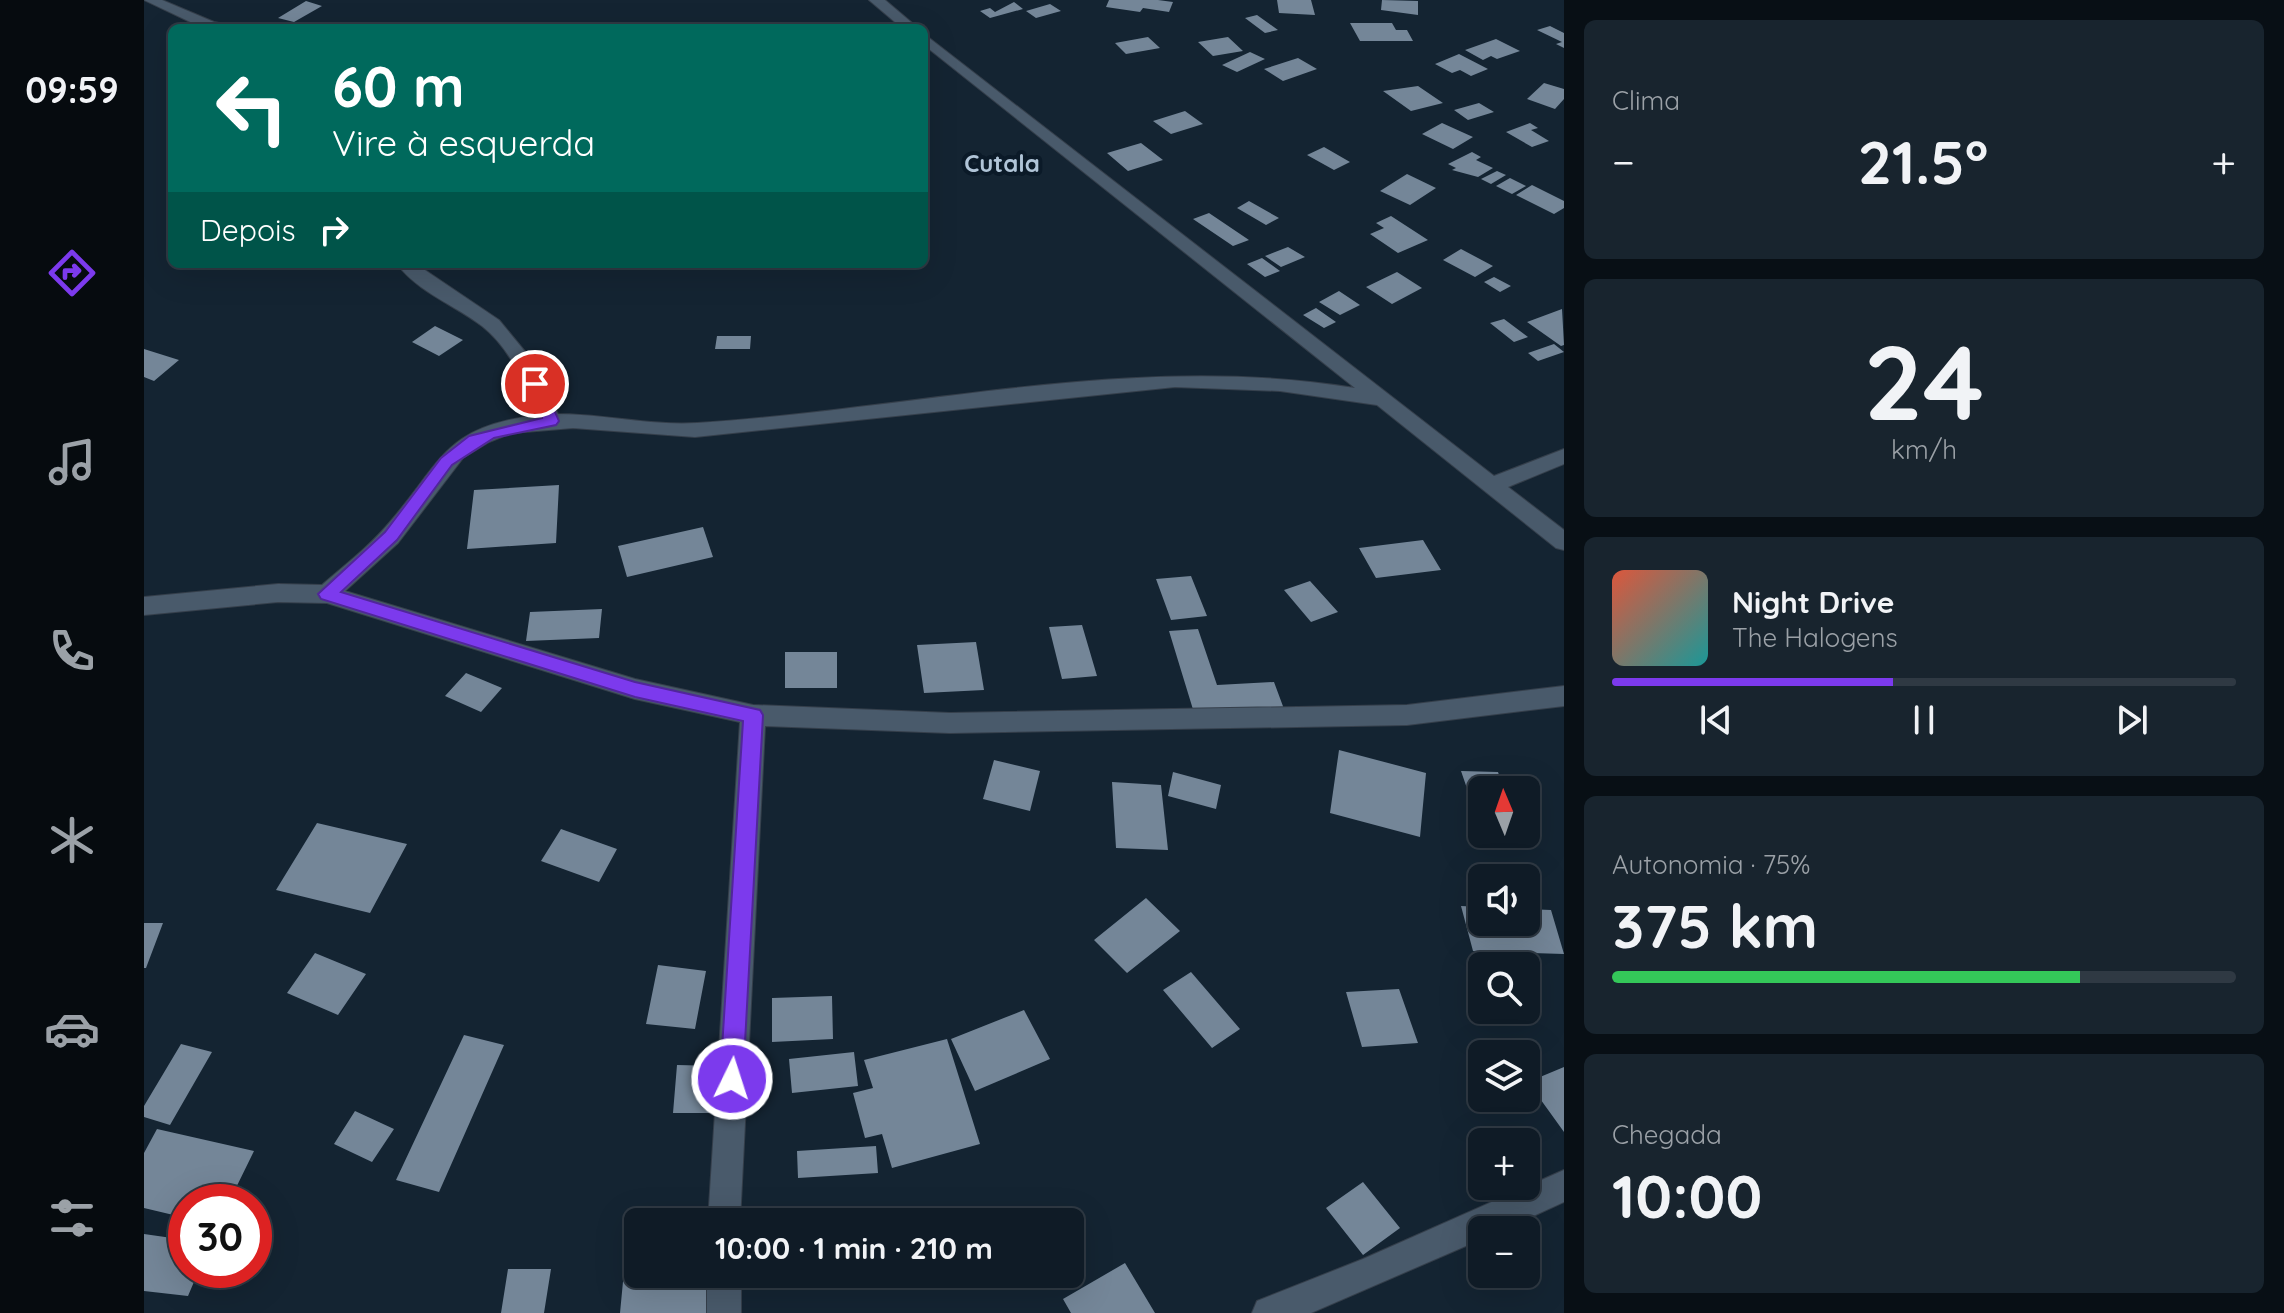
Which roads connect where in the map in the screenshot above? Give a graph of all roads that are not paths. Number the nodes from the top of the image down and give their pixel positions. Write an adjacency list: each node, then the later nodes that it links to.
1 (150, 0): 3 (street)
2 (876, 0): 4 (street)
3 (206, 24)
4 (906, 24)
5 (928, 41): 7 (street)
6 (411, 268): 8 (street)
7 (1383, 400): 8 (street); 10 (street)
8 (551, 421): 12 (street)
9 (1564, 456): 10 (street)
10 (1492, 485): 11 (street)
11 (1564, 542)
12 (327, 594): 13 (street); 15 (street)
13 (144, 606)
14 (1564, 696): 15 (street)
15 (753, 715): 17 (street)
16 (1564, 1186): 20 (street)
17 (725, 1208)
18 (724, 1288): 19 (street)
19 (724, 1313)
20 (1269, 1313)

